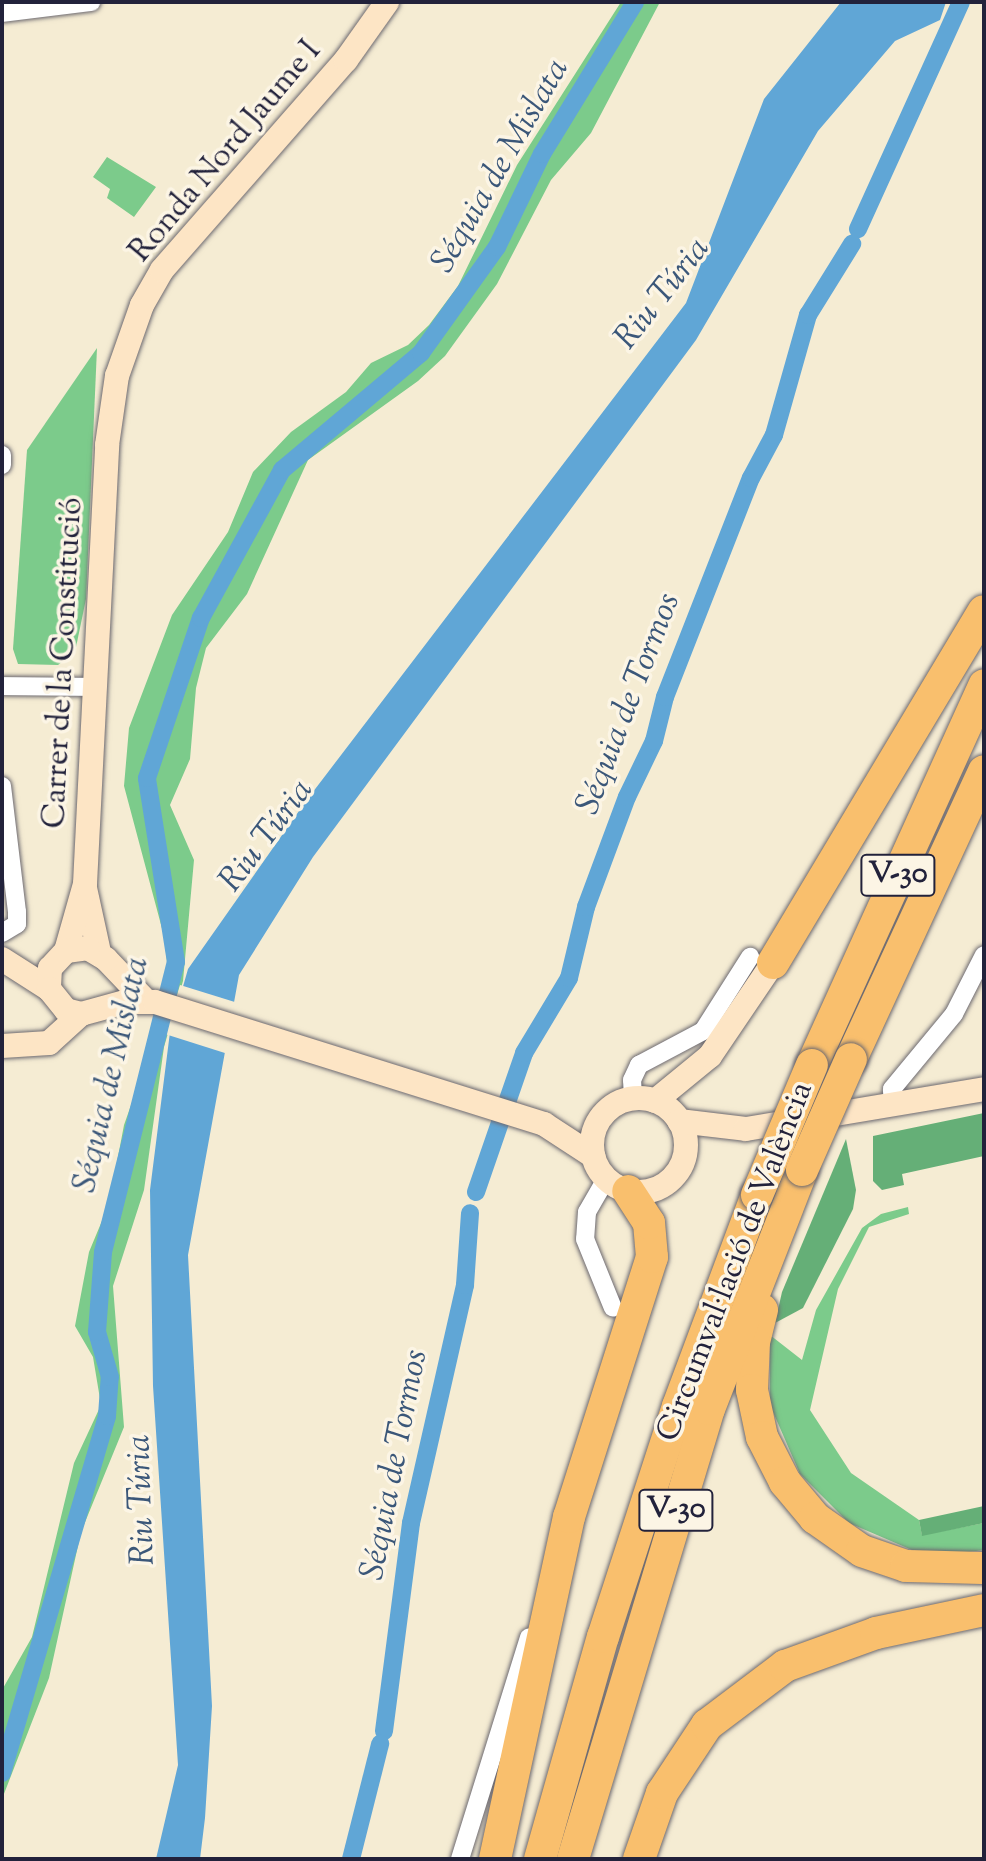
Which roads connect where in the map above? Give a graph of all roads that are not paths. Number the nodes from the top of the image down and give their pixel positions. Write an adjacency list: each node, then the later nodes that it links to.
1 (91, 2): 3 (street)
2 (387, 2): 4 (main road, Ronda Nord Jaume I)
3 (2, 13)
4 (107, 445): 10 (main road, Carrer de la Constitució)
5 (2, 455): 6 (street)
6 (2, 465)
7 (984, 611): 19 (highway)
8 (984, 685): 40 (highway, Circumval·lació de València / V-30, bridge)
9 (2, 686): 10 (street)
10 (92, 687): 13 (main road, Carrer de la Constitució)
11 (984, 771): 32 (highway, Circumval·lació de València / V-30, bridge)
12 (2, 786): 14 (street)
13 (85, 884): 15 (main road, Carrer de la Constitució); 18 (main road, Carrer de la Constitució)
14 (6, 932)
15 (61, 955): 17 (main road); 18 (main road); 21 (main road, Carrer de la Constitució)
16 (984, 955): 25 (street)
17 (2, 957): 21 (main road)
18 (105, 960): 20 (main road); 21 (main road)
19 (761, 960): 24 (main road); 24 (street)
20 (150, 1001): 21 (main road); 28 (main road)
21 (73, 1004): 22 (main road)
22 (11, 1045)
23 (984, 1089): 25 (main road)
24 (644, 1100): 26 (main road); 27 (main road)
25 (893, 1105): 29 (main road)
26 (602, 1116): 28 (main road); 30 (main road)
27 (679, 1121): 29 (main road); 31 (main road)
28 (544, 1124): 30 (main road)
29 (746, 1129): 31 (main road)
30 (593, 1156): 33 (main road)
31 (683, 1163): 33 (main road)
32 (808, 1173): 36 (highway); 41 (highway, Circumval·lació de València / V-30)
33 (617, 1185): 34 (street); 35 (highway)
34 (613, 1308)
35 (569, 1517): 38 (street); 39 (highway)
36 (984, 1568)
37 (984, 1610): 42 (highway)
38 (460, 1859)
39 (495, 1859)
40 (540, 1859)
41 (573, 1859)
42 (639, 1859)

